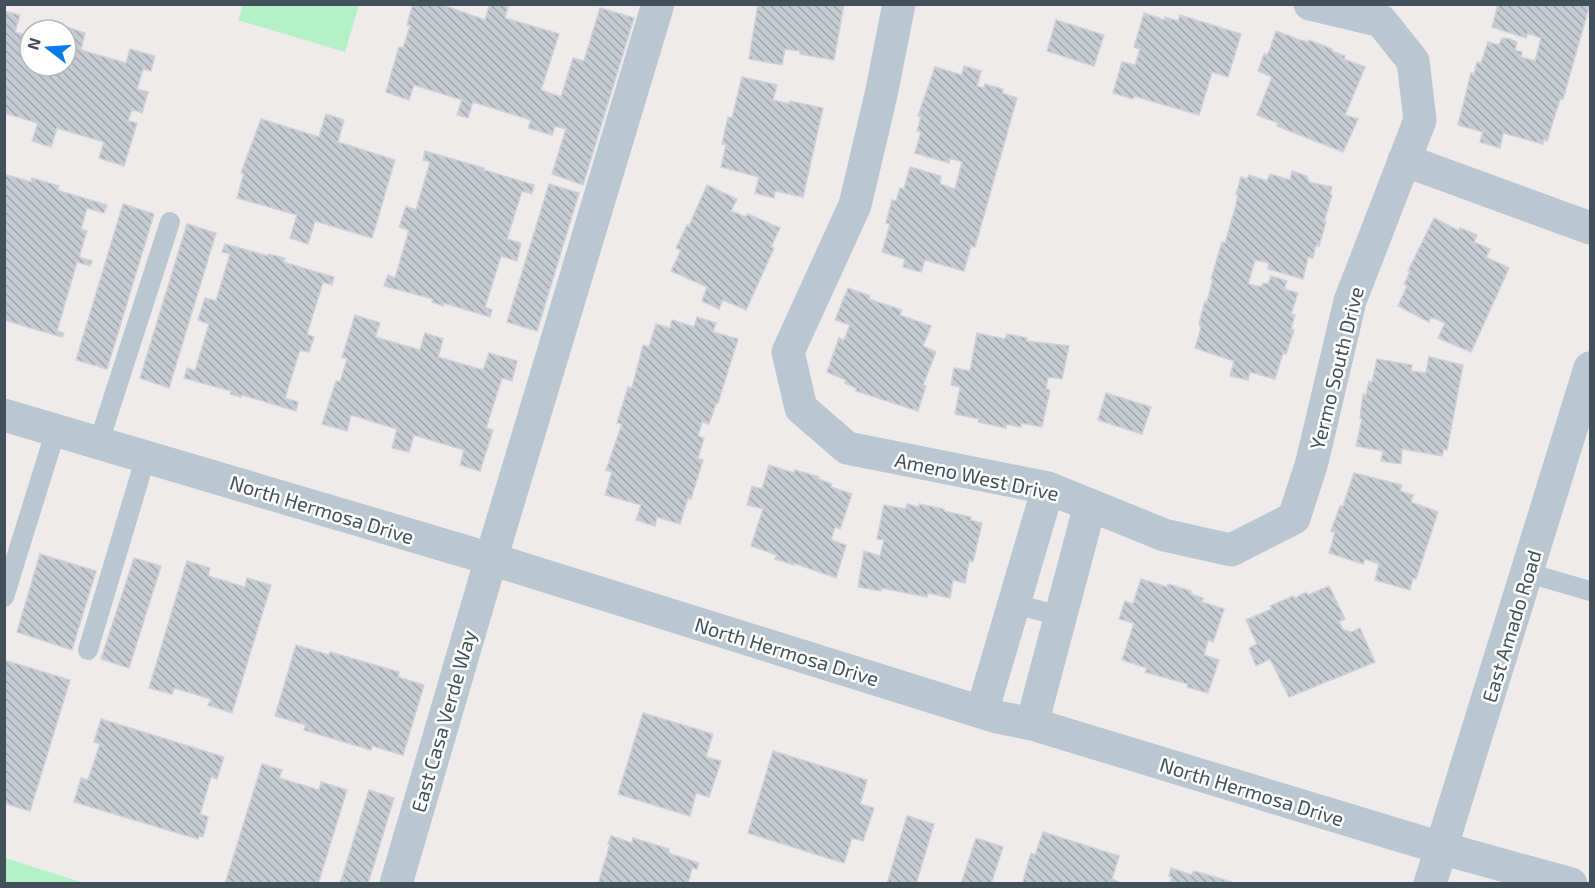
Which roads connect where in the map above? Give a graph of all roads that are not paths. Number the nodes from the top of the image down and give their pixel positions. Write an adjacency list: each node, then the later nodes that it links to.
1 (658, 4): 15 (street, East Casa Verde Way)
2 (899, 4): 12 (street, Ameno West Drive)
3 (1310, 4): 4 (street, Yermo South Drive)
4 (1404, 160): 6 (street); 14 (street, Yermo South Drive)
5 (170, 222): 10 (lane)
6 (1590, 228)
7 (1590, 368): 16 (street, East Amado Road)
8 (4, 415): 9 (street, North Hermosa Drive)
9 (56, 430): 10 (street, North Hermosa Drive); 18 (lane)
10 (99, 442): 11 (street, North Hermosa Drive)
11 (146, 456): 15 (street, North Hermosa Drive); 21 (lane)
12 (1048, 488): 13 (street, Ameno West Drive); 19 (street)
13 (1090, 506): 14 (street, Ameno West Drive); 20 (street)
14 (1231, 550)
15 (491, 559): 22 (street, North Hermosa Drive); 25 (street, East Casa Verde Way)
16 (1528, 573): 17 (lane); 24 (street, East Amado Road)
17 (1590, 591)
18 (4, 597)
19 (1014, 604): 20 (lane); 22 (street)
20 (1061, 616): 23 (street)
21 (88, 650)
22 (982, 712): 23 (street, North Hermosa Drive)
23 (1032, 724): 24 (street, North Hermosa Drive)
24 (1441, 848): 26 (street, East Amado Road); 27 (street, North Hermosa Drive)
25 (396, 884)
26 (1430, 884)
27 (1571, 884)

